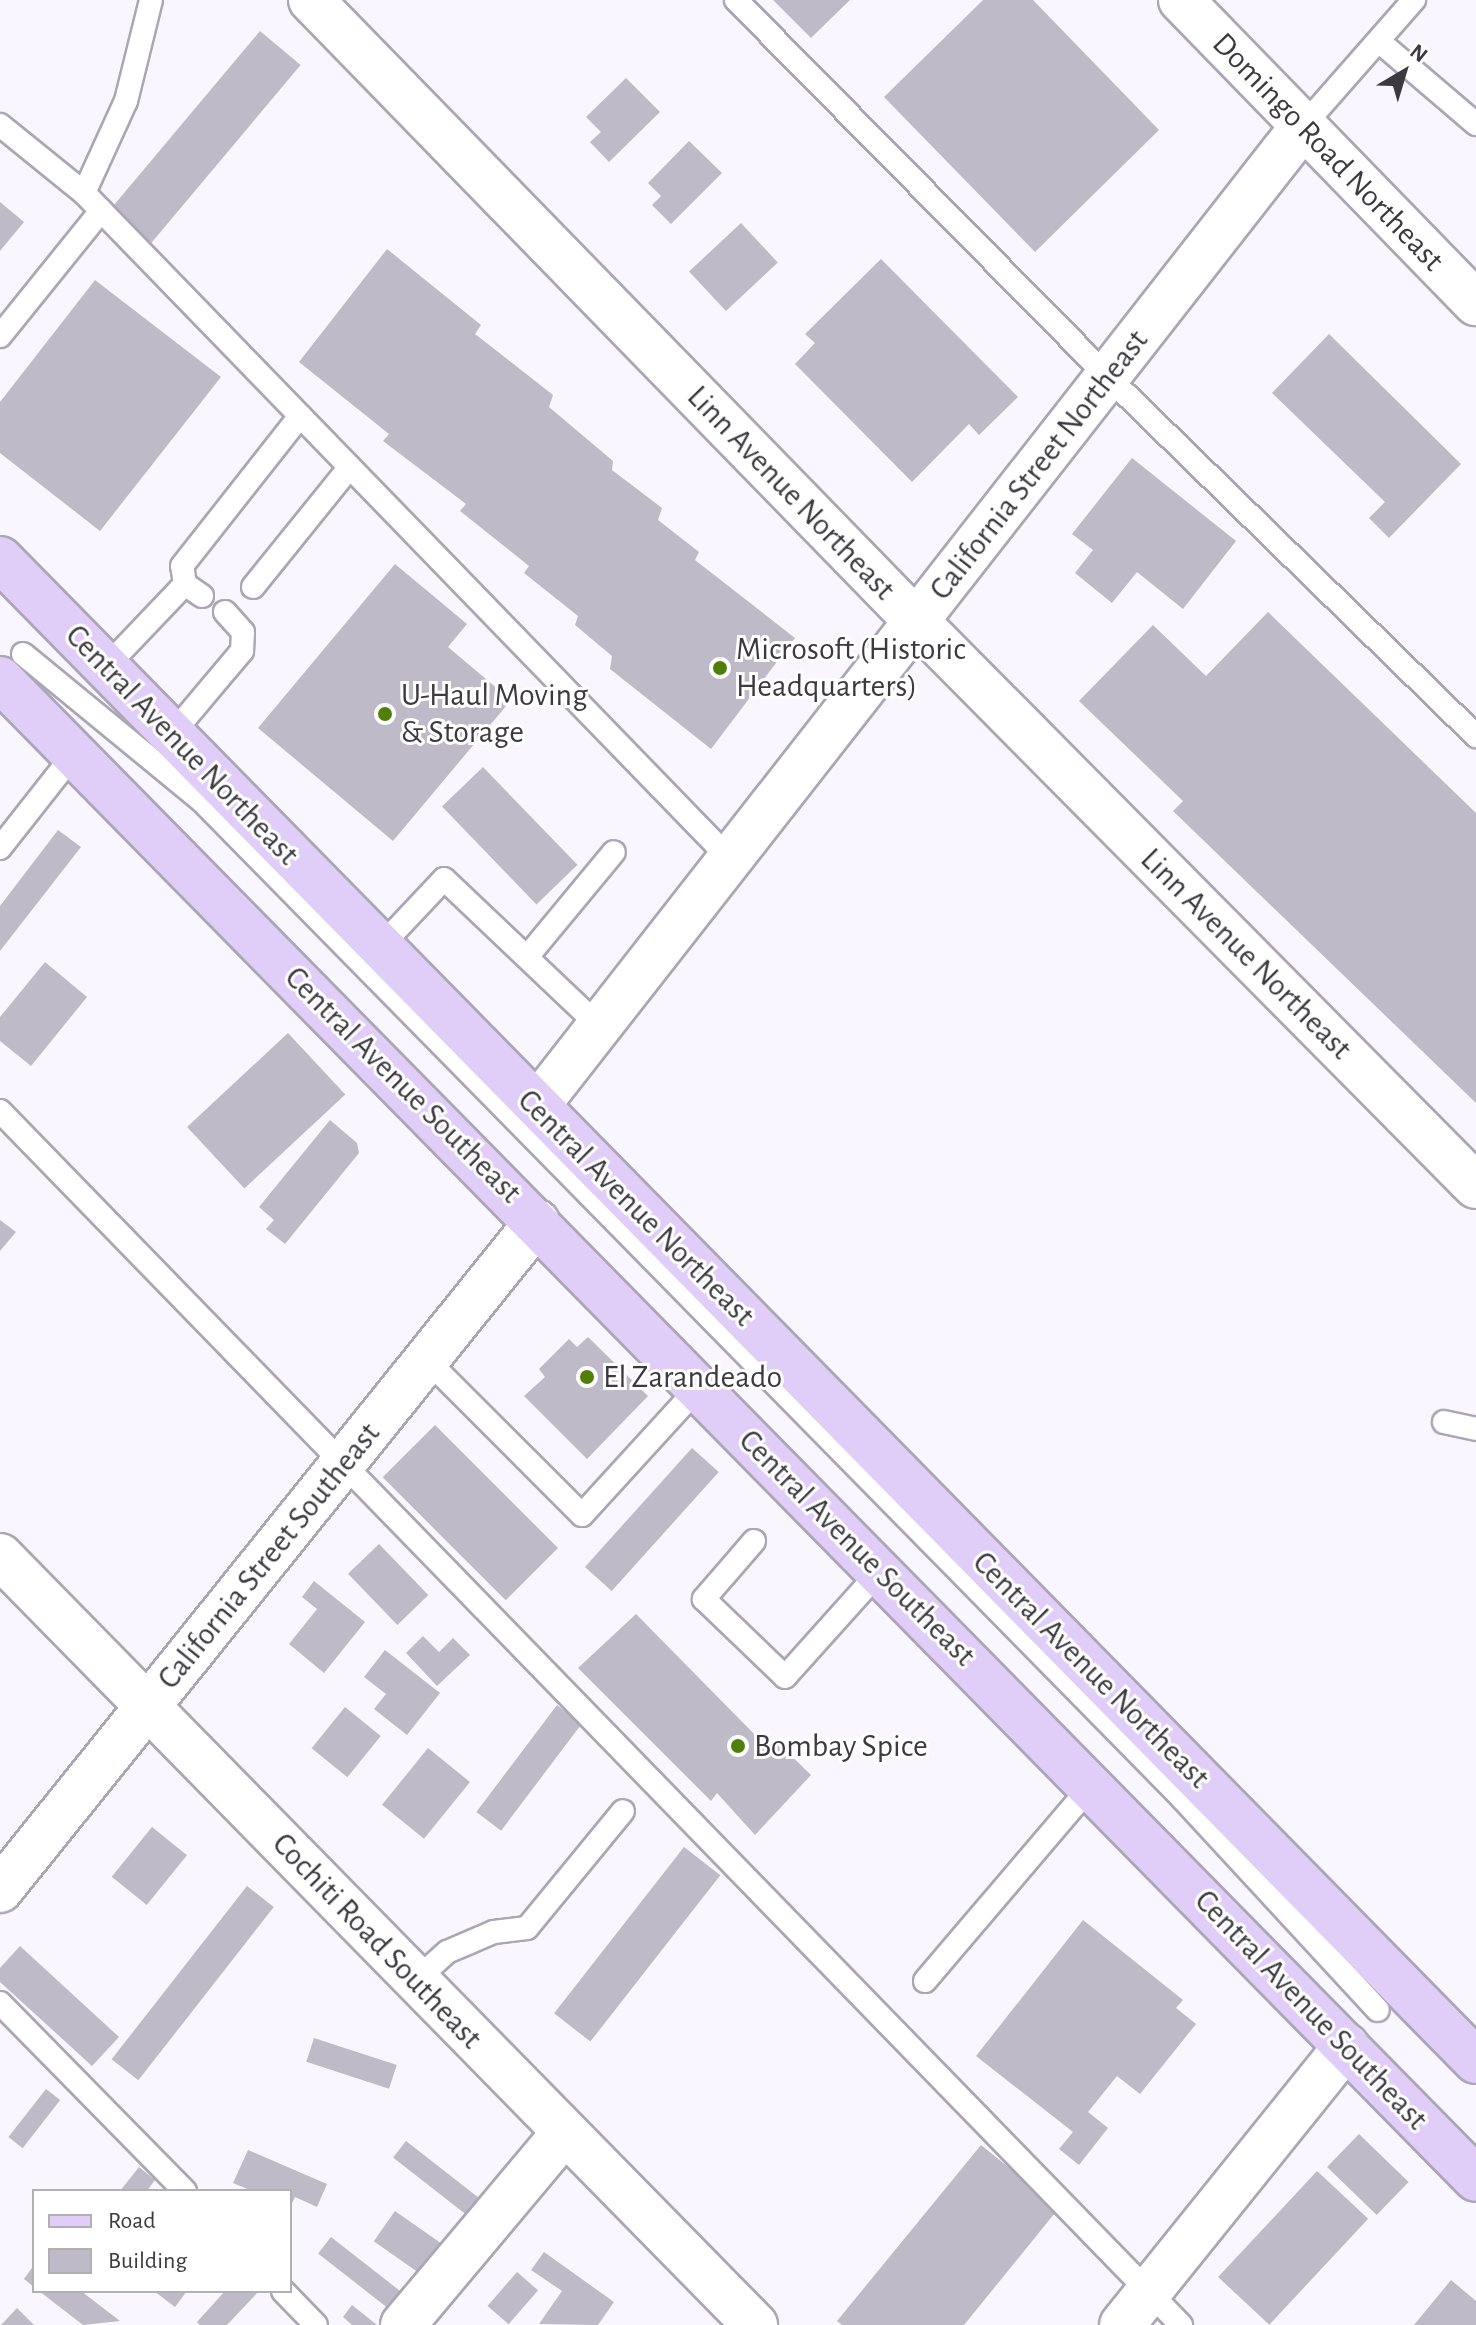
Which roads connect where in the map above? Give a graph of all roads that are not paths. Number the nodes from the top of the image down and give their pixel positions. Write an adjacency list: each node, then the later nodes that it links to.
1 (151, 0): 10 (lane)
2 (311, 0): 20 (street, Linn Avenue Northeast)
3 (736, 0): 14 (lane)
4 (1181, 0): 9 (street, Domingo Road Northeast)
5 (1414, 0): 6 (lane)
6 (1381, 43): 7 (lane); 9 (lane)
7 (1476, 124)
8 (0, 125): 10 (lane)
9 (1304, 125): 12 (street, Domingo Road Northeast); 14 (street, California Street Northeast)
10 (84, 193): 11 (lane)
11 (101, 211): 13 (lane); 15 (lane)
12 (1476, 303)
13 (0, 336)
14 (1107, 376): 20 (street, California Street Northeast); 24 (lane)
15 (300, 416): 16 (lane); 22 (lane)
16 (350, 467): 18 (lane); 28 (lane)
17 (0, 559): 22 (main road, Central Avenue Northeast)
18 (253, 587)
19 (225, 612): 23 (lane)
20 (917, 622): 28 (street, California Street Northeast); 34 (street, Linn Avenue Northeast)
21 (12, 666): 25 (main road, Central Avenue Southeast); 51 (lane, Central Avenue Northeast)
22 (106, 667): 23 (main road, Central Avenue Northeast)
23 (172, 734): 29 (main road, Central Avenue Northeast)
24 (1476, 736)
25 (74, 754): 26 (lane); 35 (main road, Central Avenue Southeast)
26 (0, 848)
27 (614, 852): 30 (lane)
28 (730, 859): 31 (street, California Street Northeast)
29 (380, 947): 30 (lane); 32 (main road, Central Avenue Northeast)
30 (527, 957): 31 (lane)
31 (599, 1026): 32 (street, California Street Northeast)
32 (536, 1107): 53 (main road, Central Avenue Northeast)
33 (0, 1111): 40 (lane)
34 (1476, 1186)
35 (537, 1222): 36 (street, California Street Southeast); 37 (main road, Central Avenue Southeast)
36 (427, 1360): 37 (lane); 40 (street, California Street Southeast)
37 (699, 1387): 43 (main road, Central Avenue Southeast)
38 (1444, 1422): 39 (lane)
39 (1476, 1429)
40 (345, 1462): 44 (street, California Street Southeast); 57 (lane)
41 (754, 1541): 43 (lane)
42 (0, 1556): 44 (street, Cochiti Road Southeast)
43 (880, 1571): 45 (main road, Central Avenue Southeast)
44 (148, 1706): 47 (street, California Street Southeast); 48 (street, Cochiti Road Southeast)
45 (1091, 1786): 49 (lane); 52 (main road, Central Avenue Southeast)
46 (623, 1811): 48 (lane)
47 (0, 1890)
48 (416, 1980): 54 (street, Cochiti Road Southeast)
49 (925, 1981)
50 (0, 2003): 56 (lane)
51 (1378, 2010)
52 (1346, 2046): 55 (main road, Central Avenue Southeast); 57 (street)
53 (1476, 2061)
54 (564, 2133): 60 (street); 61 (street, Cochiti Road Southeast)
55 (1476, 2179)
56 (183, 2189)
57 (1149, 2292): 62 (street); 63 (lane)
58 (285, 2293): 59 (lane)
59 (316, 2325)
60 (403, 2325)
61 (755, 2325)
62 (1122, 2325)
63 (1181, 2325)

